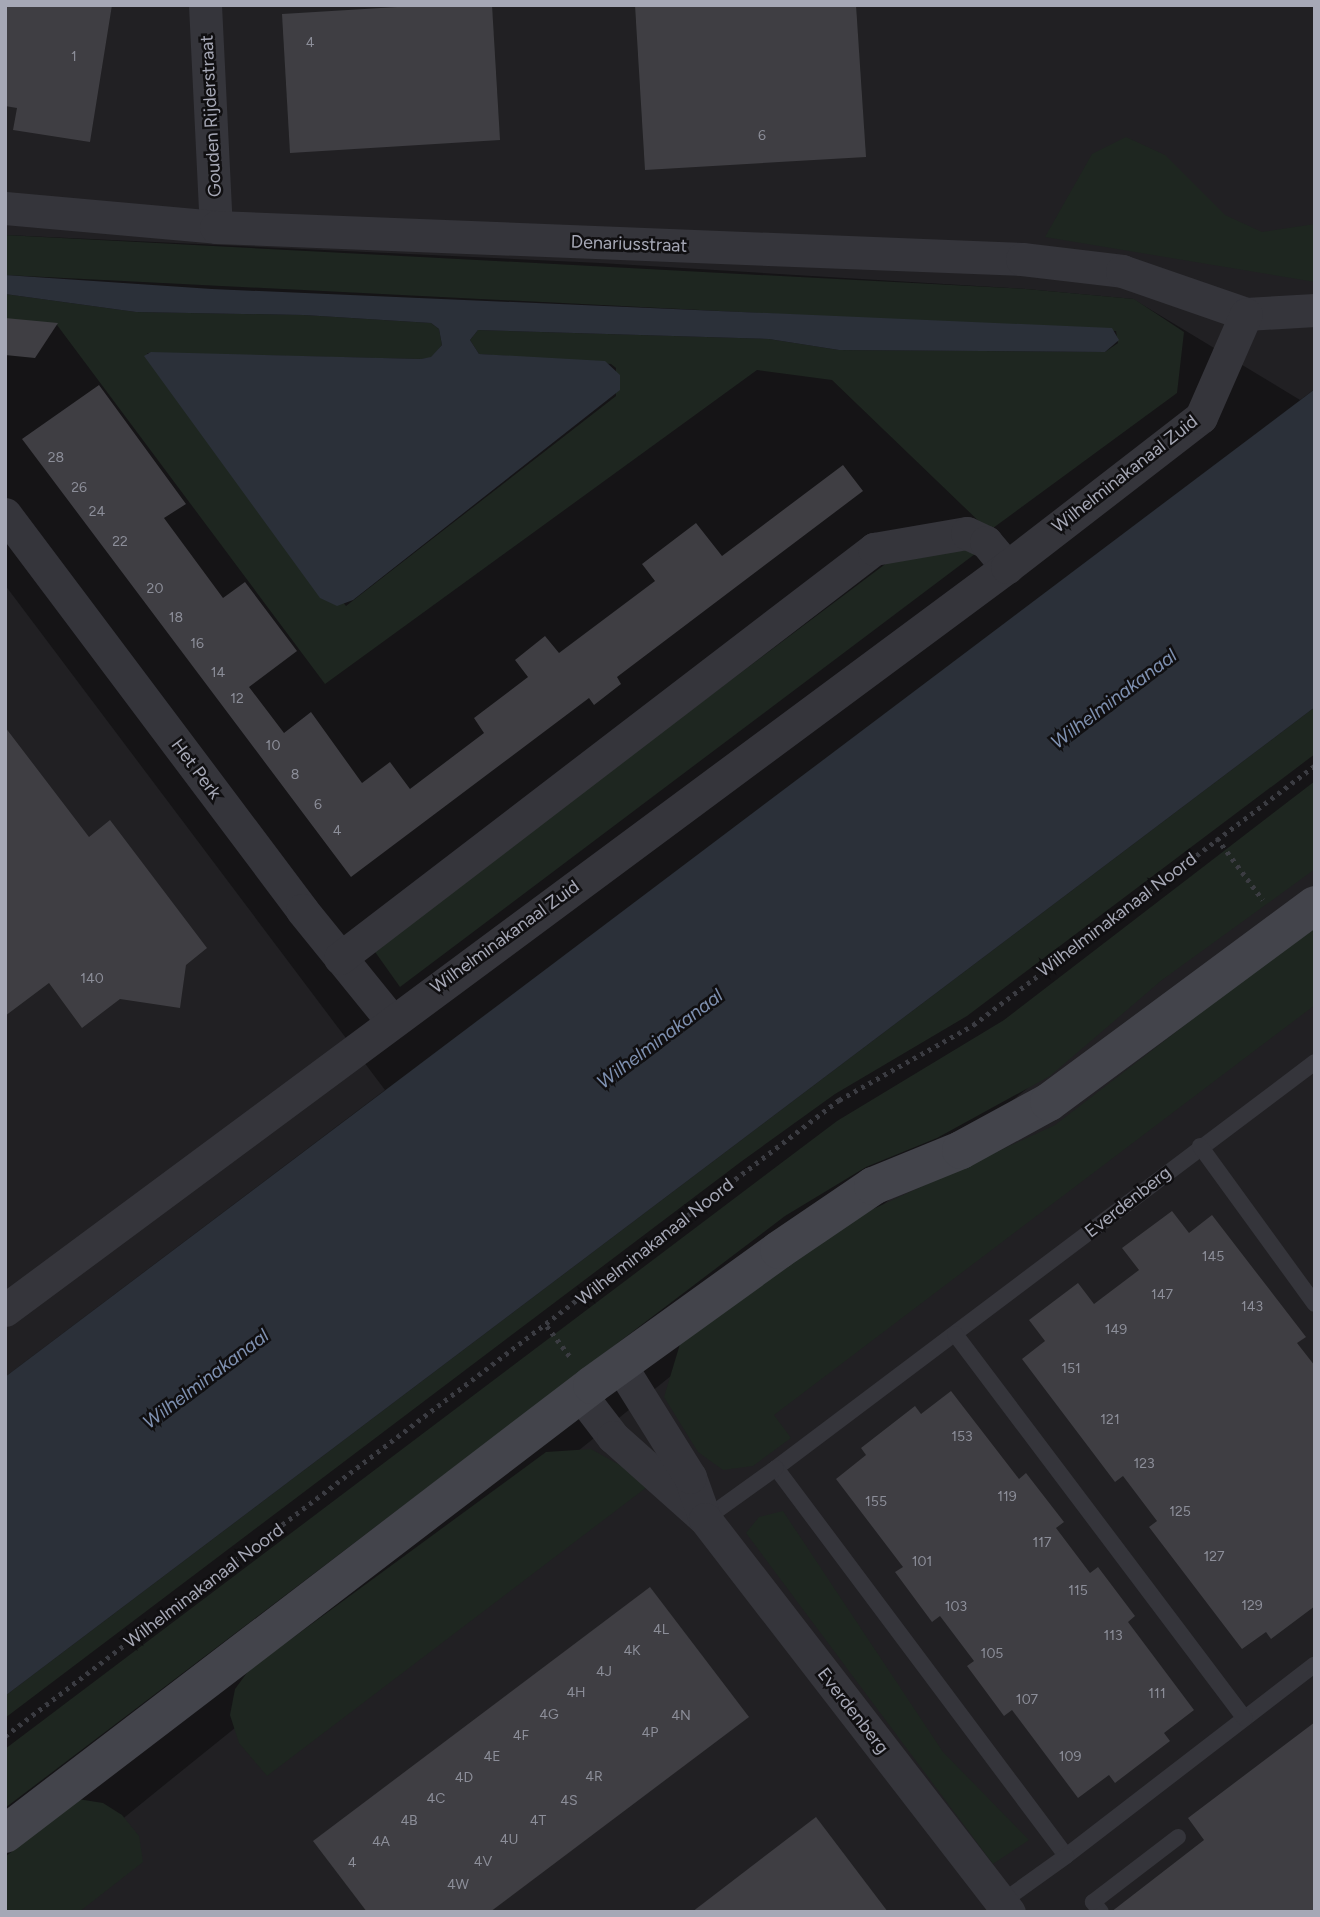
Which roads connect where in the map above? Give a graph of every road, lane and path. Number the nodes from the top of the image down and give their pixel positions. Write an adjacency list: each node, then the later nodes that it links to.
1 (205, 5): 3 (street, Gouden Rijderstraat)
2 (5, 208): 3 (street, Denariusstraat)
3 (216, 227): 5 (street, Denariusstraat)
4 (1315, 310): 5 (street)
5 (1246, 314): 7 (street, Wilhelminakanaal Zuid)
6 (5, 514): 12 (street, Het Perk)
7 (1007, 567): 12 (street); 13 (street, Wilhelminakanaal Zuid)
8 (1315, 765): 9 (path, Wilhelminakanaal Noord)
9 (1217, 838): 11 (path); 25 (path, Wilhelminakanaal Noord)
10 (1315, 905): 11 (street)
11 (1284, 928): 19 (street)
12 (340, 958): 13 (street, Het Perk)
13 (393, 1021): 17 (street, Wilhelminakanaal Zuid)
14 (1315, 1062): 15 (lane, Everdenberg)
15 (1200, 1146): 16 (lane); 18 (lane, Everdenberg)
16 (1315, 1304)
17 (5, 1310)
18 (956, 1335): 21 (lane, Everdenberg); 24 (lane)
19 (620, 1365): 20 (street); 22 (street, Everdenberg)
20 (580, 1394): 22 (street, Everdenberg); 26 (street)
21 (776, 1468): 22 (lane, Everdenberg); 28 (lane)
22 (705, 1519): 29 (street, Everdenberg)
23 (1315, 1664): 24 (lane, Everdenberg)
24 (1244, 1718): 28 (lane, Everdenberg)
25 (5, 1736)
26 (5, 1834)
27 (1178, 1837): 30 (lane)
28 (1066, 1856): 29 (lane, Everdenberg)
29 (1005, 1907)
30 (1101, 1912)

